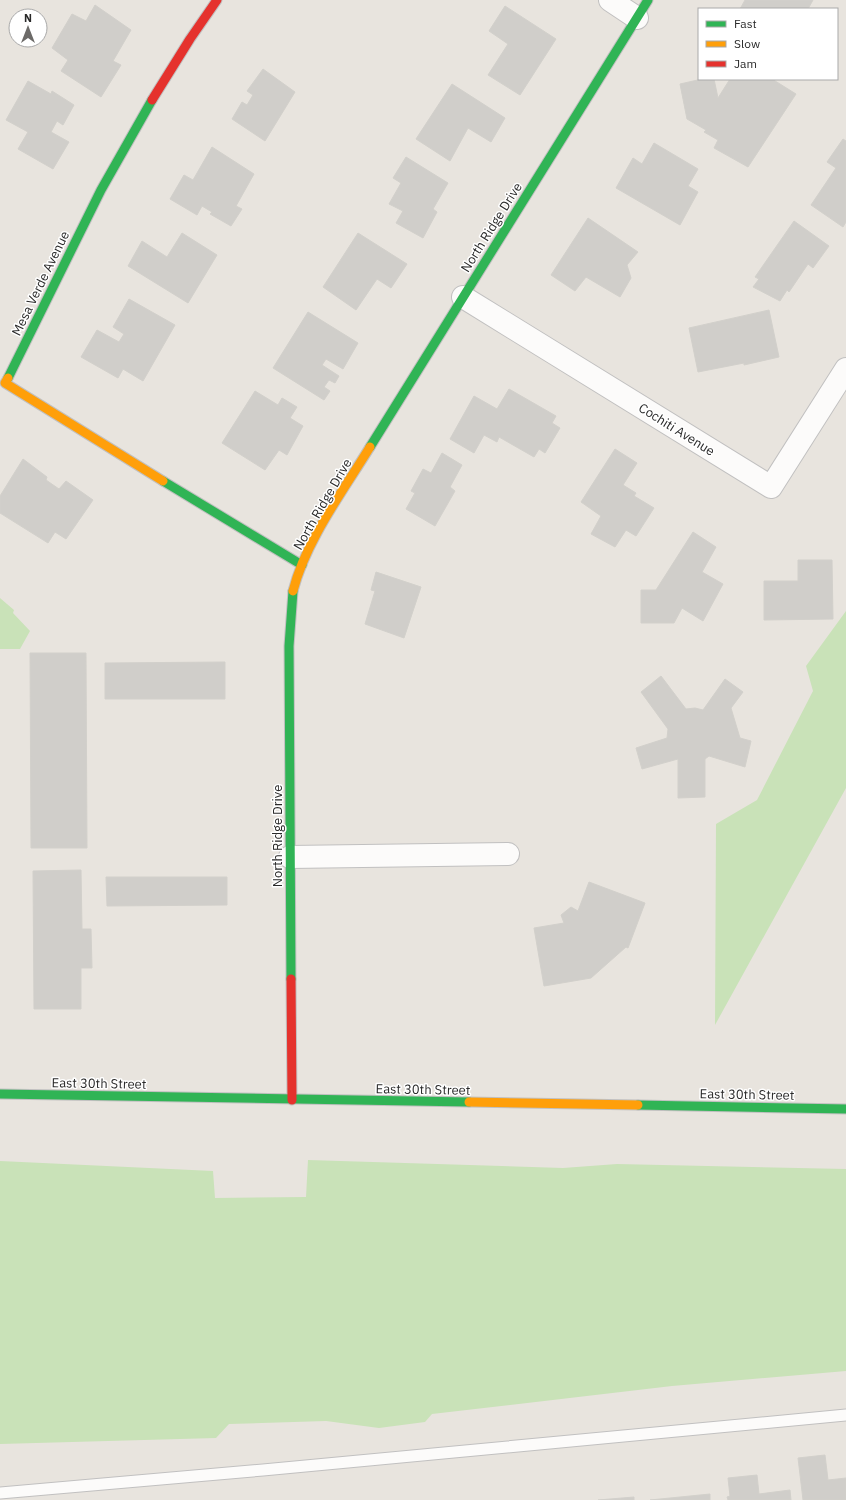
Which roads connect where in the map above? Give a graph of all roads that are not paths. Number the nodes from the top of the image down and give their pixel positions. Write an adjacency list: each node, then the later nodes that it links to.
1 (217, 0): 6 (street, Mesa Verde Avenue)
2 (610, 0): 3 (street)
3 (643, 9): 4 (street, North Ridge Drive)
4 (463, 297): 5 (street, Cochiti Avenue); 6 (street, North Ridge Drive)
5 (846, 368)
6 (302, 565): 8 (street, North Ridge Drive)
7 (508, 854): 8 (street)
8 (290, 858): 10 (street, North Ridge Drive)
9 (0, 1094): 10 (street, East 30th Street)
10 (292, 1100): 11 (street, East 30th Street)
11 (846, 1109)
12 (846, 1415): 13 (lane)
13 (0, 1493)

